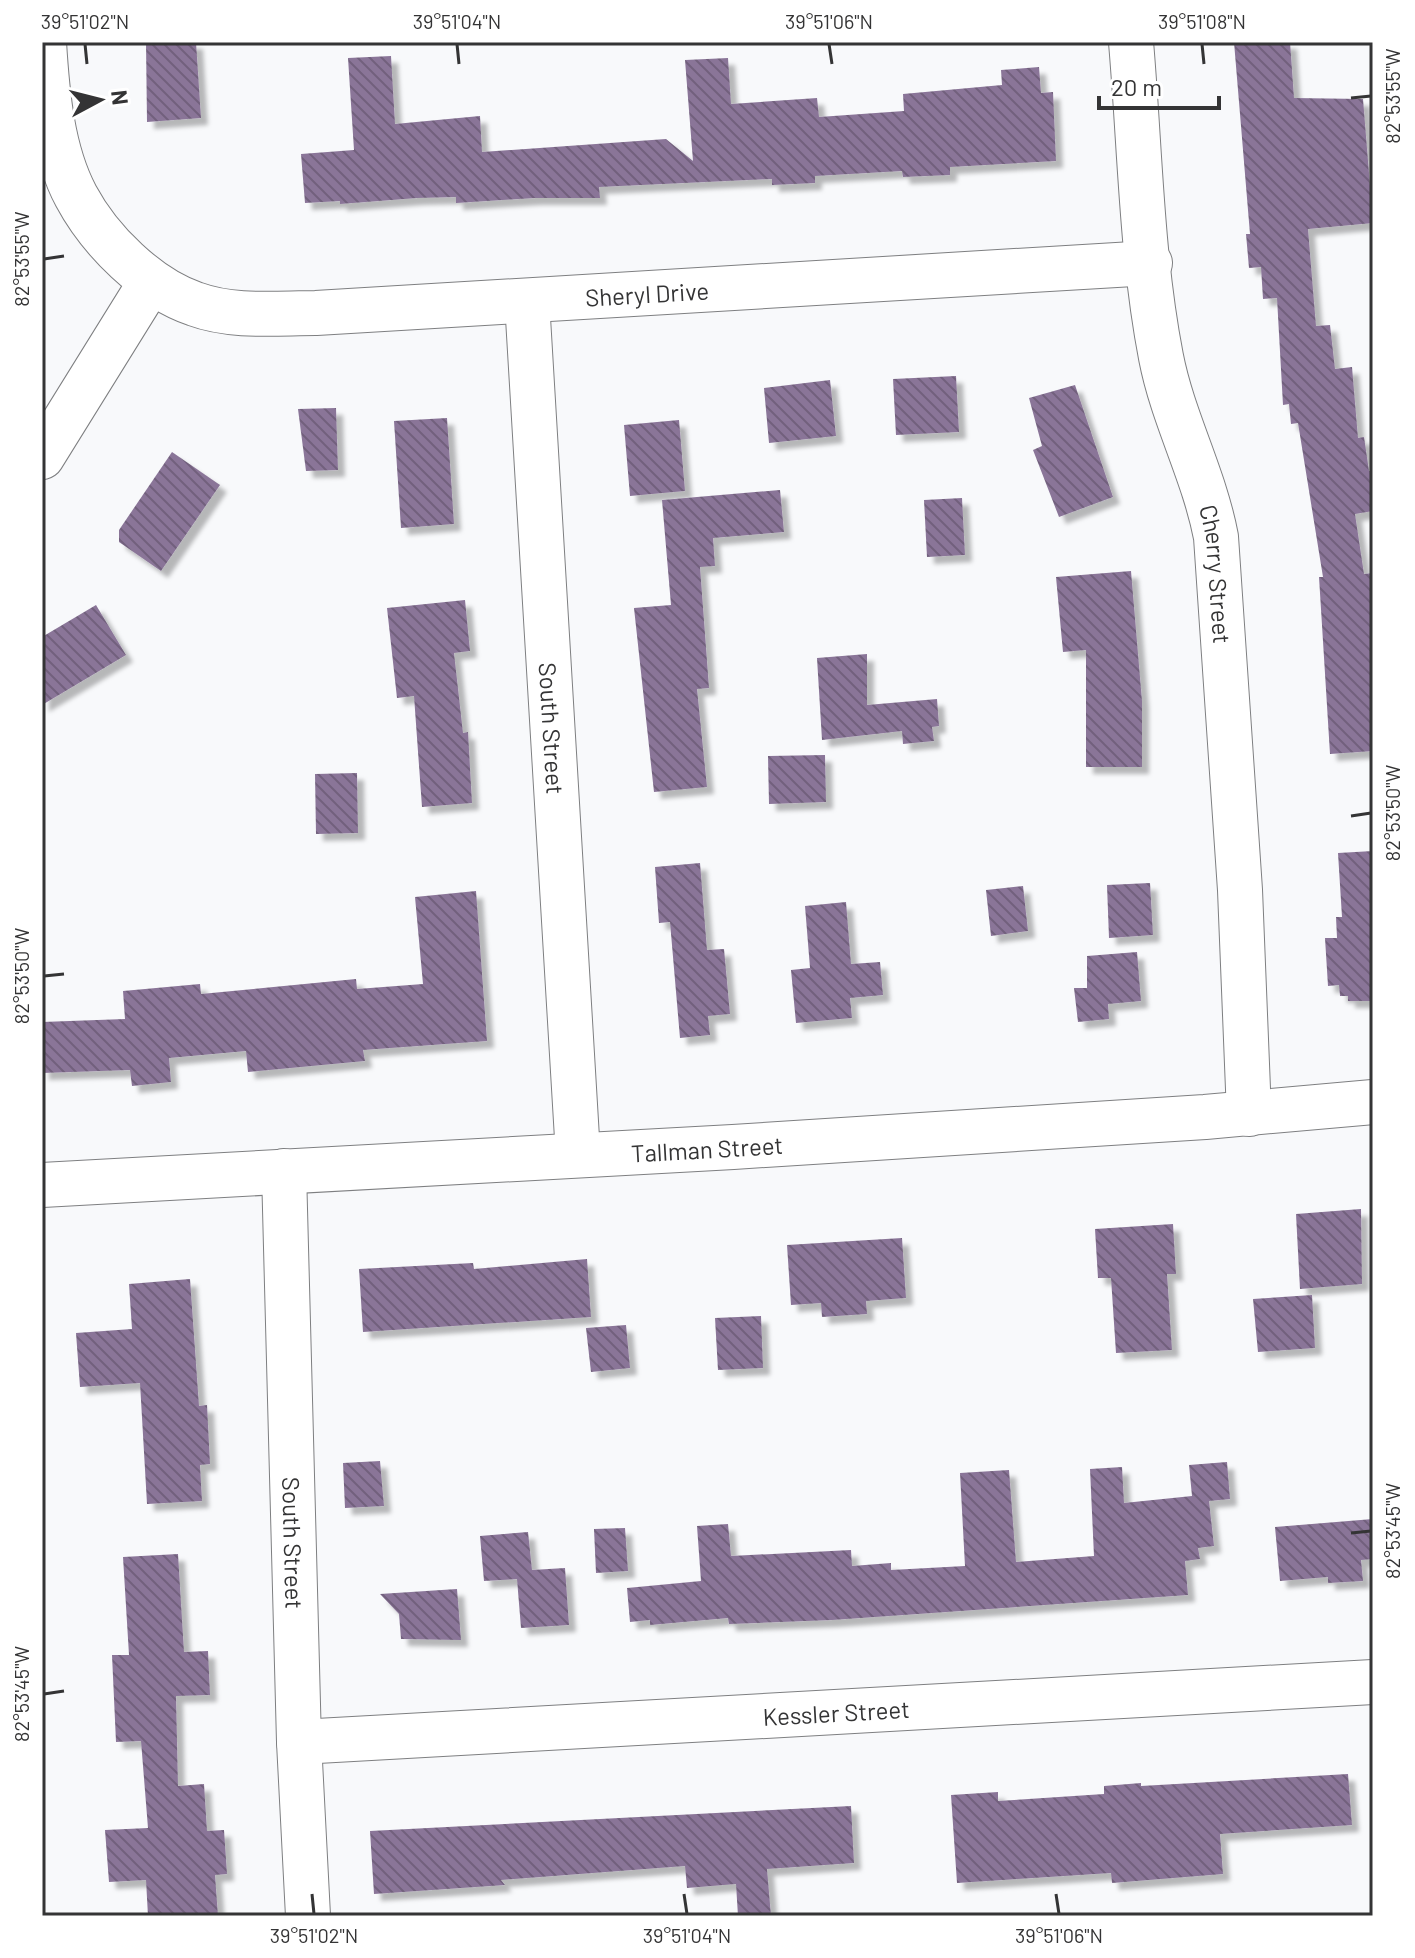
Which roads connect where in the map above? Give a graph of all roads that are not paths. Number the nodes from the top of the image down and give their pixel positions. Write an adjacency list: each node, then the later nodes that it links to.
1 (44, 42): 4 (street, Sheryl Drive)
2 (1131, 42): 3 (street, Cherry Street)
3 (1150, 263): 5 (street, Sheryl Drive); 8 (street, Cherry Street)
4 (150, 283): 5 (street, Sheryl Drive); 6 (street)
5 (527, 301): 9 (street, South Street)
6 (42, 457)
7 (1373, 1102): 8 (street, Tallman Street)
8 (1249, 1114): 9 (street, Tallman Street)
9 (578, 1155): 10 (street, Tallman Street)
10 (284, 1171): 11 (street, Tallman Street); 13 (street, South Street)
11 (42, 1185)
12 (1373, 1682): 13 (street, Kessler Street)
13 (299, 1742): 14 (street, South Street)
14 (308, 1916)

